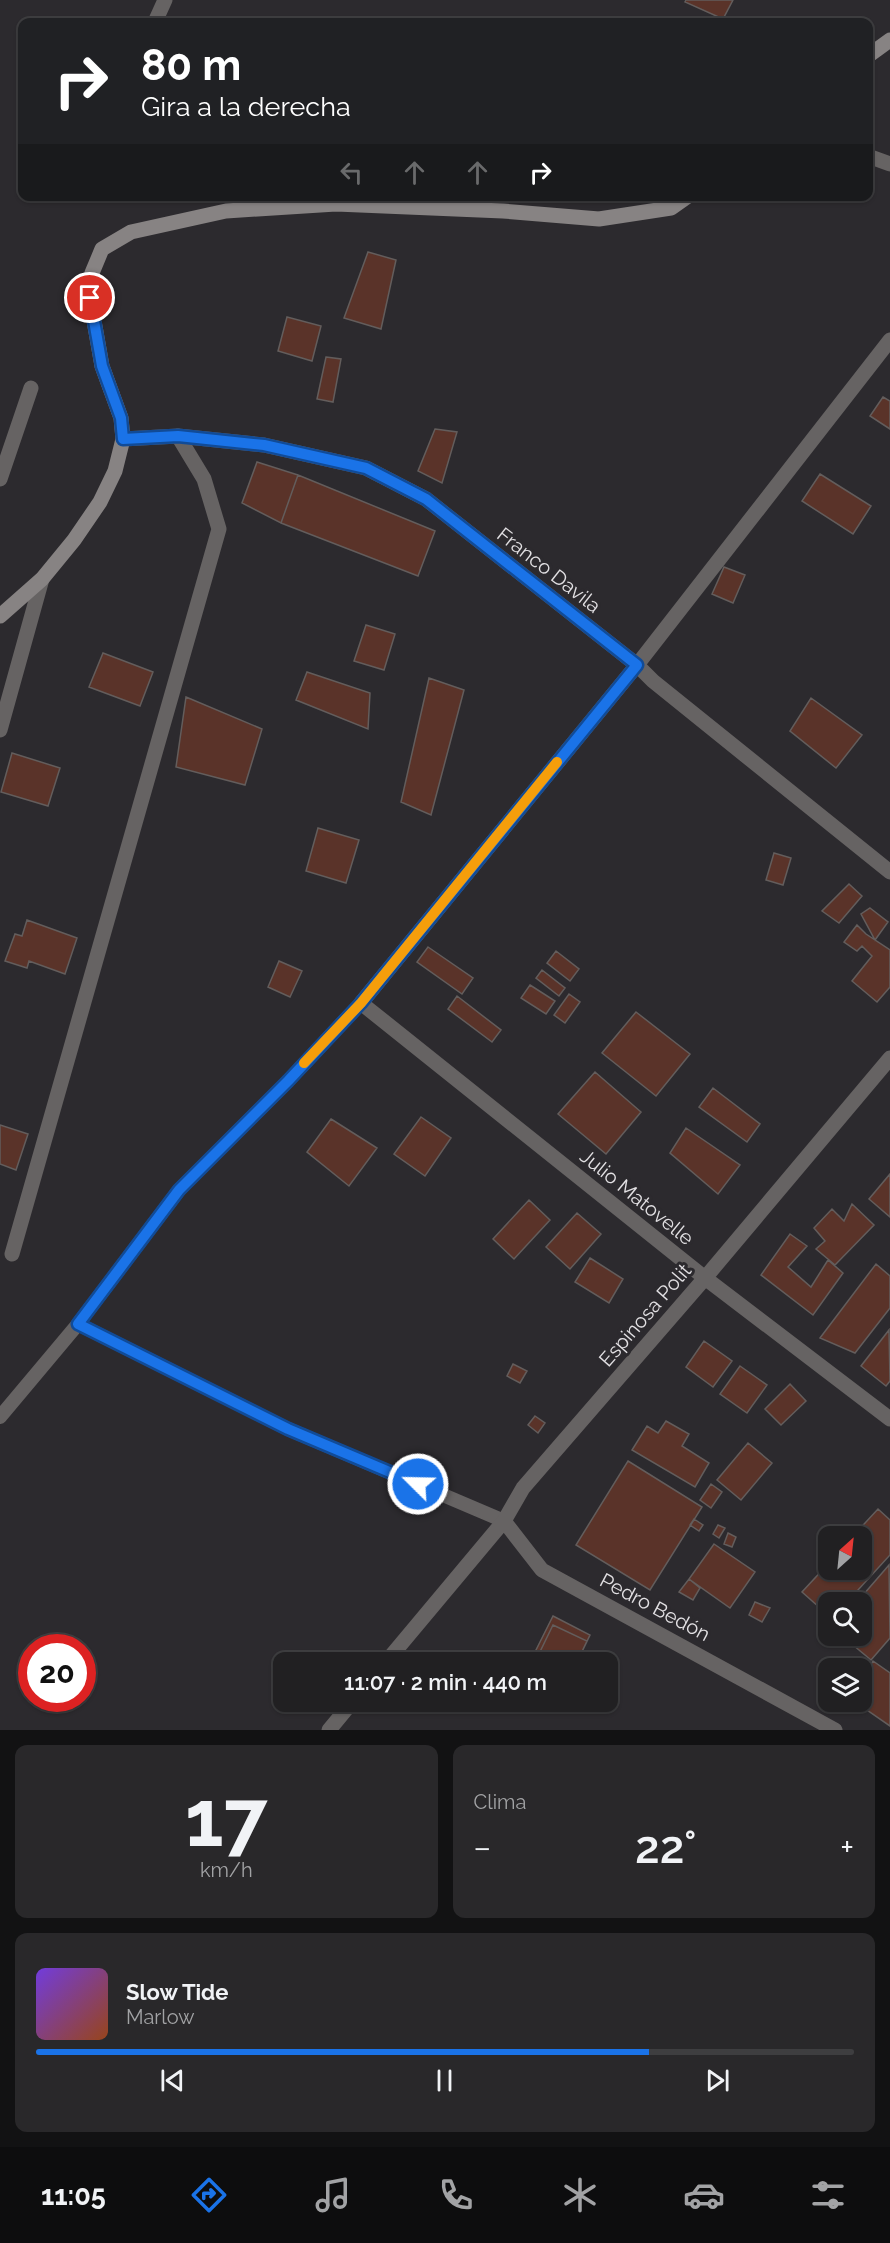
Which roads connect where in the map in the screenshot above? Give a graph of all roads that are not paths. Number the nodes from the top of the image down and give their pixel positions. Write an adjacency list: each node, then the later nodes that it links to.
1 (165, 0): 2 (street)
2 (157, 18)
3 (890, 40): 4 (main road)
4 (873, 52)
5 (873, 158): 6 (street)
6 (890, 164)
7 (681, 201): 11 (main road)
8 (890, 340): 15 (street)
9 (31, 388): 12 (street)
10 (178, 436): 11 (street, Franco Davila); 15 (street, Franco Davila); 20 (street)
11 (123, 439): 13 (main road)
12 (0, 479)
13 (42, 579): 14 (main road); 16 (street)
14 (0, 616)
15 (637, 665): 17 (street, Franco Davila); 18 (street)
16 (0, 730)
17 (890, 872)
18 (361, 1003): 21 (street, Julio Matovelle); 22 (lane)
19 (890, 1058): 21 (street, Espinosa Polit)
20 (12, 1254)
21 (705, 1278): 24 (street, Julio Matovelle); 25 (street, Espinosa Polit)
22 (78, 1324): 23 (lane); 25 (lane)
23 (0, 1417)
24 (890, 1419)
25 (504, 1521): 26 (street); 29 (street, Pedro Bedón)
26 (394, 1652)
27 (344, 1712): 28 (street)
28 (329, 1730)
29 (835, 1730)

